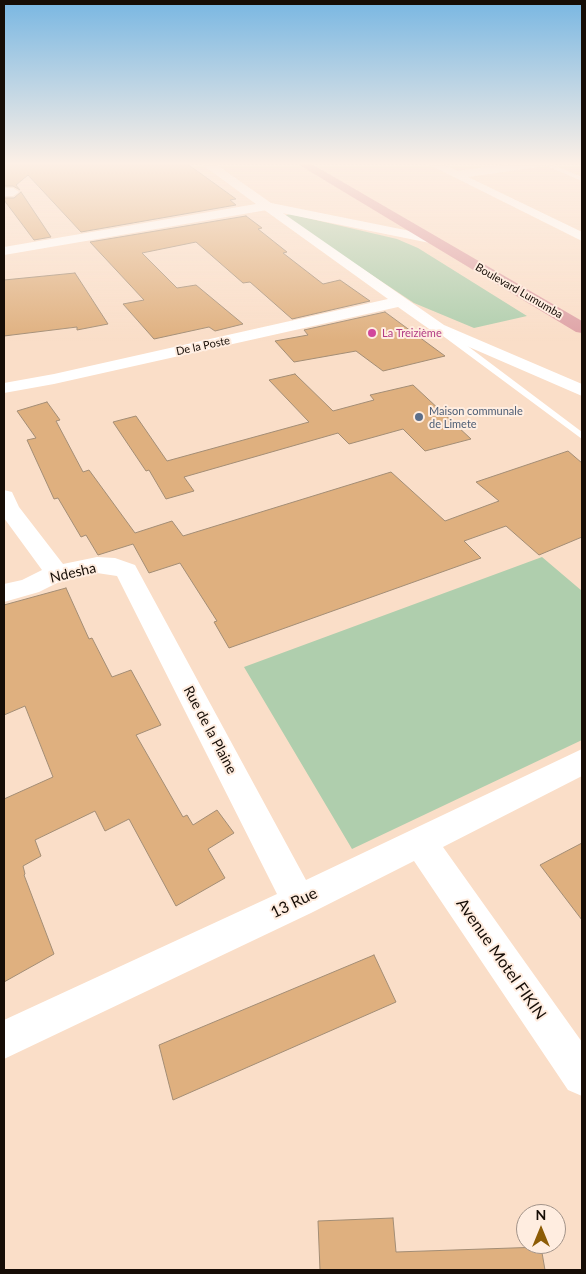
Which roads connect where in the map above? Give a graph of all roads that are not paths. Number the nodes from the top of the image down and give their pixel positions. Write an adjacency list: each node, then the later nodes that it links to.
1 (171, 222): 8 (street)
2 (290, 222): 10 (street)
3 (353, 222): 7 (street)
4 (402, 222): 7 (highway, Boulevard Lumumba)
5 (551, 222): 6 (street)
6 (582, 238)
7 (430, 239): 13 (highway, Boulevard Lumumba)
8 (4, 251)
9 (523, 276): 11 (highway, Boulevard Lumumba)
10 (402, 301): 12 (street); 14 (street, De la Poste)
11 (574, 306)
12 (438, 328): 15 (street); 16 (lane)
13 (582, 328)
14 (4, 388)
15 (582, 391)
16 (582, 436)
17 (4, 497): 19 (street)
18 (115, 566): 19 (street, Ndesha); 23 (street, Rue de la Plaine)
19 (56, 573): 20 (street, Ndesha)
20 (4, 593)
21 (582, 762): 22 (street, 13 Rue)
22 (420, 842): 23 (street, 13 Rue); 25 (street, Avenue Motel FIKIN)
23 (299, 901): 24 (street, 13 Rue)
24 (4, 1040)
25 (582, 1076)

